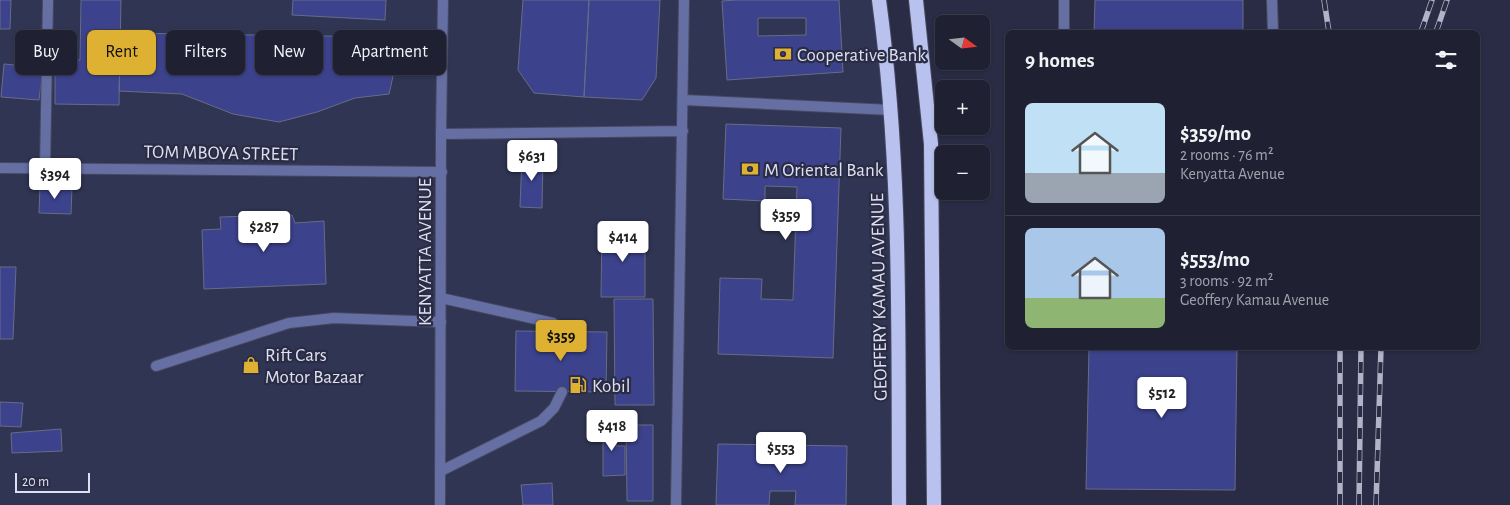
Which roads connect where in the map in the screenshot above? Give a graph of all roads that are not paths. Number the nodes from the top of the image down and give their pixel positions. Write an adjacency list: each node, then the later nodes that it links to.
1 (48, 0): 15 (street)
2 (443, 0): 13 (street, KENYATTA AVENUE)
3 (684, 0): 10 (street)
4 (879, 0): 11 (highway, GEOFFERY KAMAU AVENUE)
5 (916, 0): 26 (highway)
6 (1064, 0): 8 (street)
7 (1272, 0): 9 (street)
8 (1064, 30)
9 (1274, 30)
10 (684, 100): 11 (street); 12 (street)
11 (891, 110): 25 (highway, GEOFFERY KAMAU AVENUE)
12 (683, 131): 13 (street); 24 (street)
13 (441, 134): 16 (street, KENYATTA AVENUE)
14 (0, 168): 15 (street, TOM MBOYA STREET)
15 (45, 168): 16 (street, TOM MBOYA STREET)
16 (442, 172): 17 (street, KENYATTA AVENUE)
17 (441, 298): 18 (street, KENYATTA AVENUE); 19 (street)
18 (441, 322): 20 (street); 22 (street, KENYATTA AVENUE)
19 (564, 332)
20 (156, 366)
21 (562, 392): 22 (street)
22 (441, 471): 23 (street, KENYATTA AVENUE)
23 (440, 505)
24 (676, 505)
25 (899, 505)
26 (934, 505)

